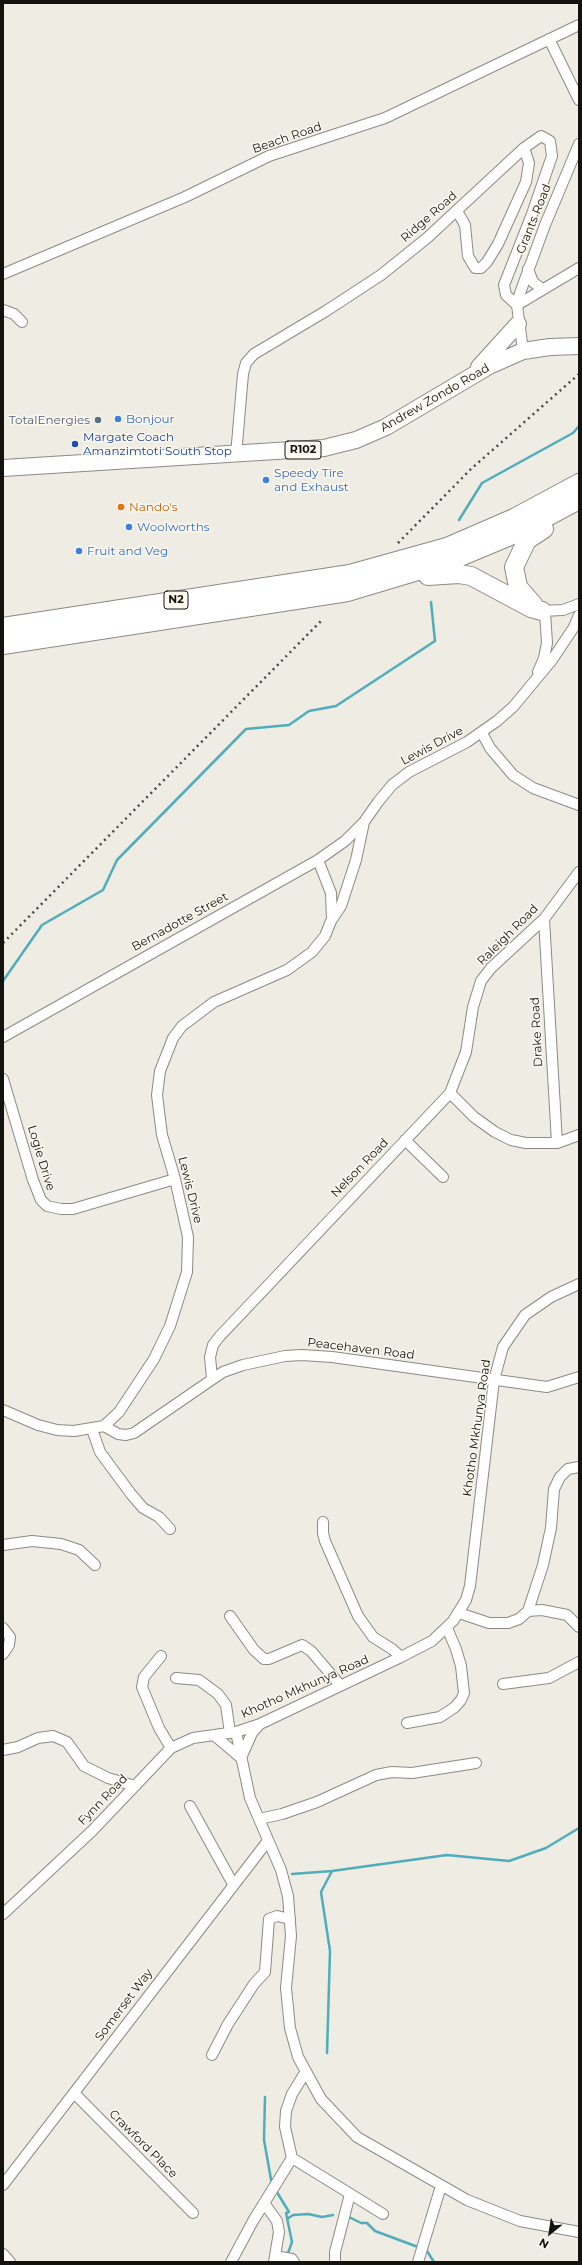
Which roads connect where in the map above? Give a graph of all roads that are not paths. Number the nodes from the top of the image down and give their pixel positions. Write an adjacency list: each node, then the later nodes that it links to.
1 (579, 24): 2 (street, Beach Road)
2 (549, 40): 3 (street); 9 (street, Beach Road)
3 (579, 100)
4 (579, 144): 8 (street, Grants Road)
5 (524, 148): 6 (street, Ridge Road); 6 (street); 11 (street, Ridge Road)
6 (457, 211): 18 (street, Ridge Road)
7 (579, 268): 10 (street)
8 (528, 269): 10 (street); 11 (street, Grants Road)
9 (3, 274)
10 (542, 289): 11 (street)
11 (517, 305): 14 (street)
12 (3, 310): 13 (street)
13 (22, 322)
14 (518, 324): 16 (street); 17 (main road)
15 (579, 346): 16 (main road, Andrew Zondo Road / R102)
16 (523, 352): 17 (main road, Andrew Zondo Road / R102)
17 (470, 377): 18 (main road, Andrew Zondo Road / R102)
18 (236, 454): 19 (main road, Andrew Zondo Road / R102)
19 (3, 468)
20 (579, 475): 24 (highway)
21 (579, 483): 24 (highway, N2)
22 (579, 500): 25 (highway, N2)
23 (579, 504): 27 (highway)
24 (514, 518): 29 (highway, N2)
25 (348, 592): 27 (highway); 30 (highway, N2)
26 (579, 604): 27 (street)
27 (543, 612): 31 (street)
28 (579, 615): 31 (street, Lewis Drive)
29 (3, 627)
30 (3, 645)
31 (528, 690): 32 (street, Lewis Drive)
32 (482, 733): 33 (street); 34 (street, Lewis Drive)
33 (579, 805)
34 (364, 822): 35 (street, Bernadotte Street); 38 (street, Lewis Drive)
35 (318, 860): 38 (street, Lewis Drive); 39 (street, Bernadotte Street)
36 (579, 872): 37 (street, Raleigh Road)
37 (544, 919): 41 (street, Raleigh Road); 44 (street, Drake Road)
38 (331, 921): 46 (street, Lewis Drive)
39 (3, 1036)
40 (3, 1079): 46 (street, Logie Drive)
41 (450, 1093): 43 (street, Nelson Road); 44 (street)
42 (579, 1135): 44 (street)
43 (405, 1140): 45 (street); 49 (street, Nelson Road)
44 (556, 1142)
45 (443, 1177)
46 (175, 1179): 52 (street, Lewis Drive)
47 (579, 1284): 50 (street, Khotho Mkhunya Road)
48 (579, 1377): 50 (street, Peacehaven Road)
49 (212, 1378): 50 (street, Peacehaven Road); 52 (street, Peacehaven Road)
50 (494, 1380): 60 (street, Khotho Mkhunya Road)
51 (3, 1410): 53 (street)
52 (104, 1426): 53 (street)
53 (92, 1429): 56 (street)
54 (579, 1467): 59 (street)
55 (323, 1522): 67 (street)
56 (170, 1529)
57 (3, 1545): 58 (street)
58 (95, 1565)
59 (528, 1611): 60 (street); 62 (street)
60 (459, 1613): 64 (street, Khotho Mkhunya Road)
61 (230, 1616): 71 (street)
62 (579, 1627)
63 (3, 1628): 65 (street)
64 (447, 1628): 67 (street, Khotho Mkhunya Road); 72 (street)
65 (3, 1654)
66 (161, 1656): 76 (street)
67 (401, 1657): 71 (street, Khotho Mkhunya Road)
68 (579, 1662): 70 (street)
69 (176, 1678): 74 (street)
70 (503, 1684)
71 (340, 1685): 73 (street, Khotho Mkhunya Road)
72 (407, 1723)
73 (260, 1724): 74 (street, Khotho Mkhunya Road); 78 (street)
74 (233, 1733): 75 (street, Fynn Road); 78 (street, Khotho Mkhunya Road)
75 (214, 1736): 76 (street, Fynn Road); 78 (street)
76 (171, 1748): 80 (street, Fynn Road)
77 (3, 1750): 80 (street)
78 (241, 1758): 82 (street, Khotho Mkhunya Road)
79 (476, 1764): 82 (street)
80 (135, 1786): 85 (street, Fynn Road)
81 (190, 1806): 84 (street)
82 (259, 1819): 83 (street, Khotho Mkhunya Road)
83 (267, 1842): 84 (street, Somerset Way); 86 (street, Khotho Mkhunya Road)
84 (233, 1884): 89 (street, Somerset Way)
85 (3, 1914)
86 (290, 1919): 87 (street); 88 (street, Khotho Mkhunya Road)
87 (212, 2055)
88 (305, 2072): 90 (street); 92 (street, Khotho Mkhunya Road)
89 (74, 2094): 91 (street, Somerset Way); 95 (street, Crawford Place)
90 (292, 2158): 93 (street); 94 (street)
91 (3, 2185)
92 (441, 2186): 97 (street, Khotho Mkhunya Road); 104 (street)
93 (350, 2194): 96 (street); 103 (street)
94 (264, 2203): 99 (street); 102 (street)
95 (193, 2213)
96 (383, 2214)
97 (579, 2232)
98 (3, 2254): 101 (street)
99 (277, 2258): 100 (street)
100 (293, 2260)
101 (10, 2262)
102 (231, 2262)
103 (335, 2262)
104 (418, 2262)

